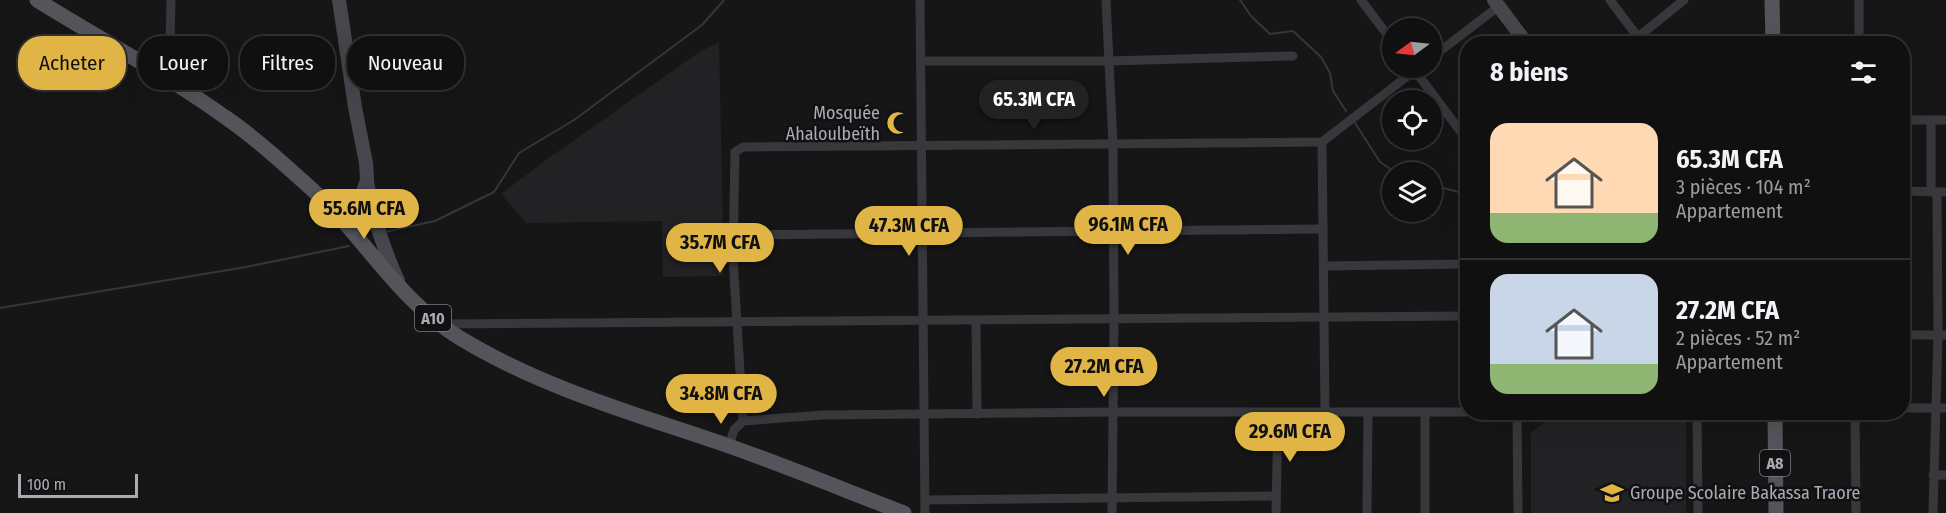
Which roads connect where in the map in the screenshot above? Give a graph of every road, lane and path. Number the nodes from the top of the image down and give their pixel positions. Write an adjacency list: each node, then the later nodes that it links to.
1 (37, 0): 21 (main road, A10)
2 (171, 0): 13 (street)
3 (339, 0): 34 (street)
4 (920, 0): 22 (street)
5 (1106, 0): 23 (street)
6 (1361, 0): 12 (street)
7 (1610, 0): 15 (street)
8 (1684, 0): 16 (street)
9 (1772, 0): 17 (main road)
10 (1858, 0): 18 (street)
11 (1496, 3): 14 (street); 19 (street)
12 (1382, 28)
13 (170, 36)
14 (1521, 36)
15 (1637, 36)
16 (1644, 36)
17 (1773, 36)
18 (1859, 36)
19 (1442, 49)
20 (1293, 56): 23 (street)
21 (138, 61)
22 (921, 61): 23 (street); 33 (street)
23 (1108, 61): 32 (street)
24 (1402, 78): 31 (street)
25 (1422, 78): 30 (street)
26 (183, 90): 37 (main road, A10)
27 (1910, 120): 28 (street)
28 (1931, 120): 29 (street); 36 (street)
29 (1946, 120)
30 (1460, 130)
31 (1322, 142): 32 (street); 38 (street)
32 (1113, 144): 33 (street); 39 (street)
33 (922, 146): 40 (street); 41 (street)
34 (367, 180): 37 (street); 44 (street)
35 (1910, 191): 36 (street)
36 (1938, 192): 53 (street)
37 (345, 223): 44 (main road, A10)
38 (1323, 229): 39 (street); 43 (street)
39 (1114, 231): 40 (street); 47 (street)
40 (922, 232): 41 (street); 49 (street)
41 (733, 235): 50 (street)
42 (1460, 264): 43 (street)
43 (1324, 266): 46 (street)
44 (401, 289): 51 (main road, A10)
45 (1460, 316): 46 (street)
46 (1324, 317): 47 (street); 58 (street)
47 (1114, 319): 48 (street); 57 (street)
48 (976, 320): 49 (street); 64 (street)
49 (924, 321): 50 (street); 63 (street)
50 (736, 322): 51 (street); 69 (street)
51 (439, 324): 70 (main road, A10)
52 (1910, 335): 53 (street)
53 (1942, 335): 55 (street)
54 (1910, 408): 55 (street)
55 (1935, 408): 56 (street); 72 (street)
56 (1946, 408)
57 (1114, 412): 61 (street); 64 (street); 74 (street)
58 (1325, 412): 59 (street); 61 (street)
59 (1368, 412): 62 (street); 80 (street)
60 (1460, 412): 62 (street)
61 (1278, 413): 73 (street)
62 (1425, 413): 81 (street)
63 (924, 414): 64 (street); 69 (street); 75 (street)
64 (977, 414)
65 (1517, 420): 82 (street)
66 (1697, 420): 83 (street)
67 (1775, 420): 84 (main road, A8)
68 (1855, 420): 85 (street)
69 (743, 421): 70 (street)
70 (729, 446): 76 (main road, A10)
71 (1946, 475): 72 (street)
72 (1933, 476): 86 (street)
73 (1276, 496): 74 (street); 79 (street)
74 (1112, 498): 75 (street); 78 (street)
75 (925, 500): 77 (street)
76 (904, 513)
77 (925, 513)
78 (1112, 513)
79 (1276, 513)
80 (1367, 513)
81 (1425, 513)
82 (1518, 513)
83 (1698, 513)
84 (1776, 513)
85 (1856, 513)
86 (1933, 513)

